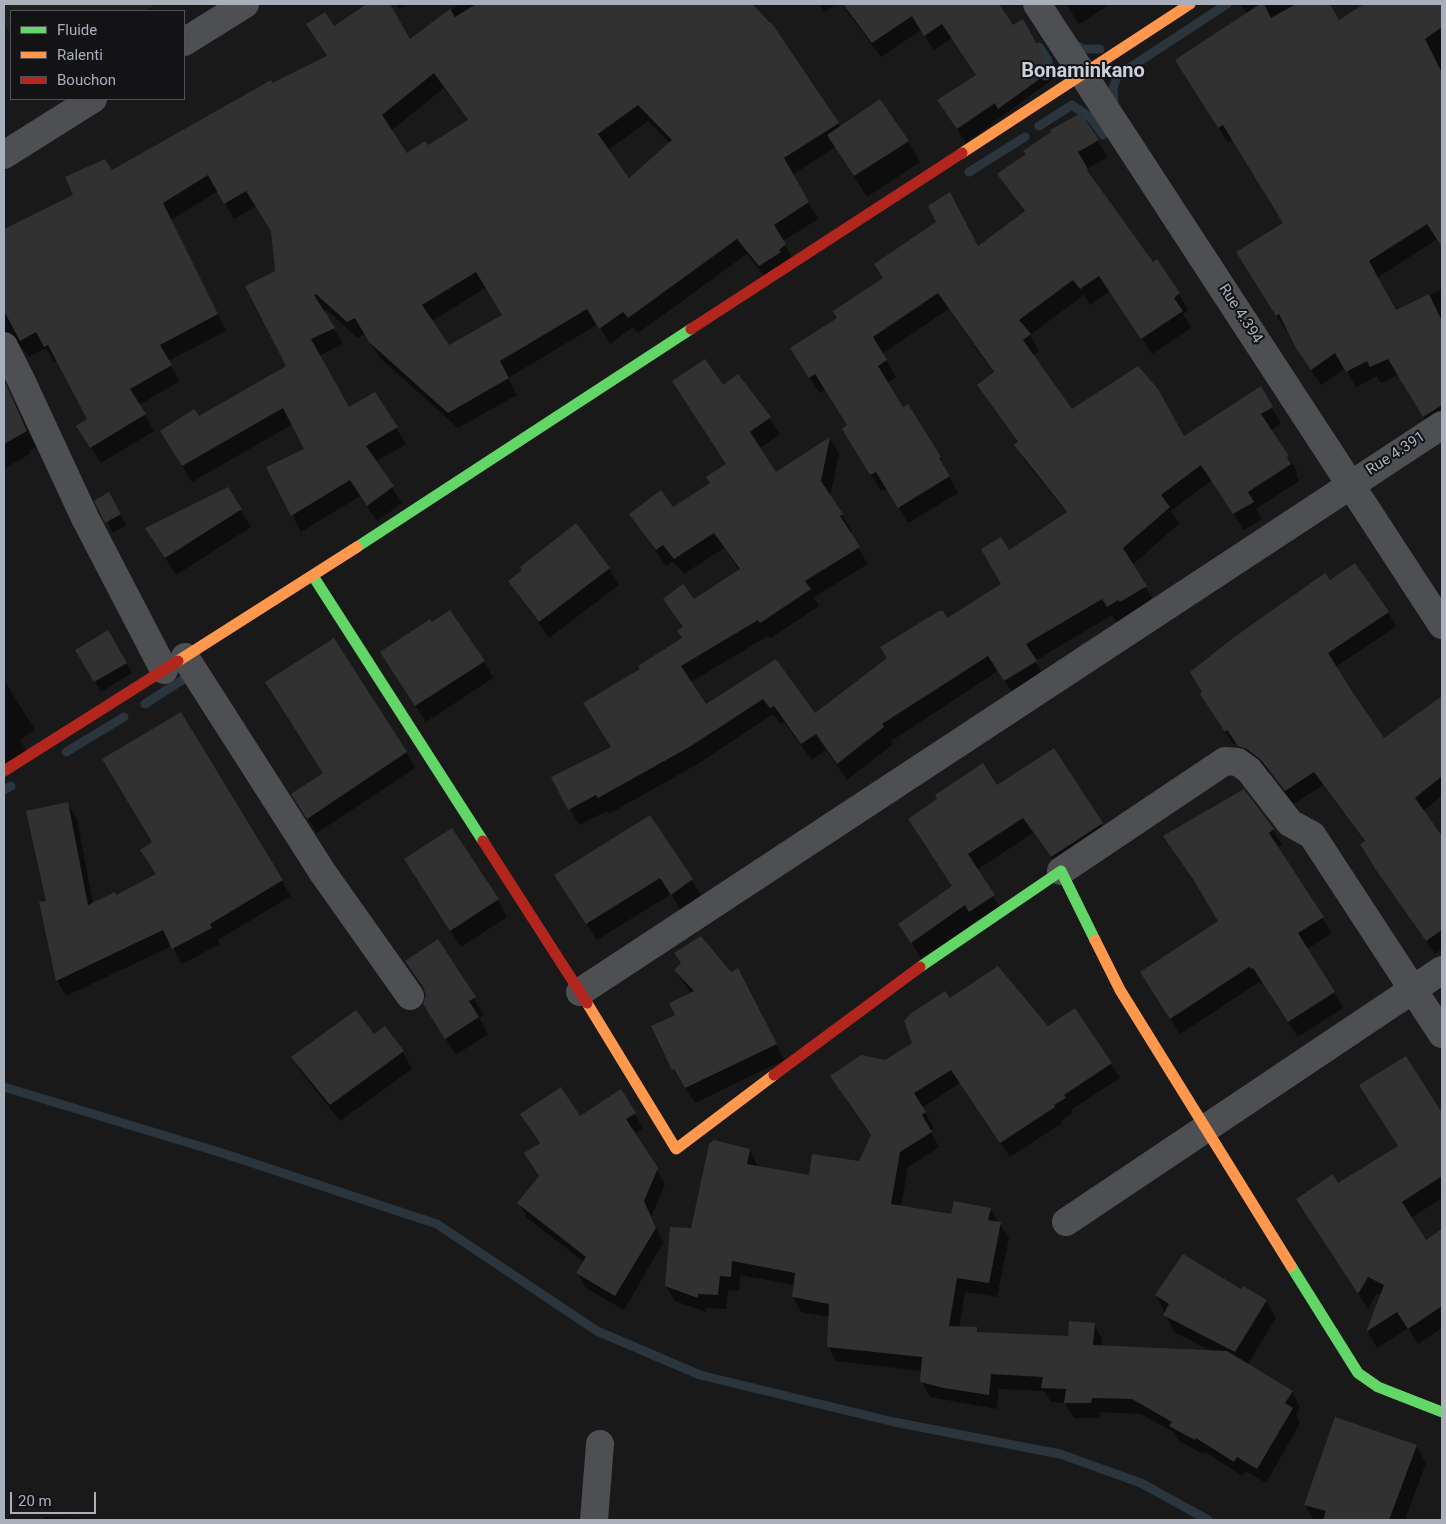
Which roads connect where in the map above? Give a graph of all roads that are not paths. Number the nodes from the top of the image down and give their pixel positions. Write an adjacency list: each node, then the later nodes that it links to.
1 (246, 4): 4 (street)
2 (1037, 4): 5 (street, Rue 4.394)
3 (1190, 4): 5 (street)
4 (185, 41)
5 (1083, 72): 10 (street, Rue 4.394); 11 (street)
6 (91, 100): 7 (street)
7 (4, 155)
8 (4, 346): 13 (street)
9 (1442, 425): 10 (street, Rue 4.391)
10 (1350, 484): 12 (street, Rue 4.394); 18 (street, Rue 4.391)
11 (313, 576): 13 (street); 18 (street)
12 (1442, 625)
13 (174, 663): 14 (street); 19 (street)
14 (4, 772)
15 (1061, 872): 17 (street); 18 (street); 21 (street)
16 (1442, 970): 17 (street)
17 (1413, 989): 20 (street); 21 (street)
18 (580, 992)
19 (410, 996)
20 (1442, 1034)
21 (1204, 1129): 22 (street); 23 (street)
22 (1066, 1222)
23 (1442, 1412)
24 (600, 1444): 25 (street)
25 (594, 1520)

